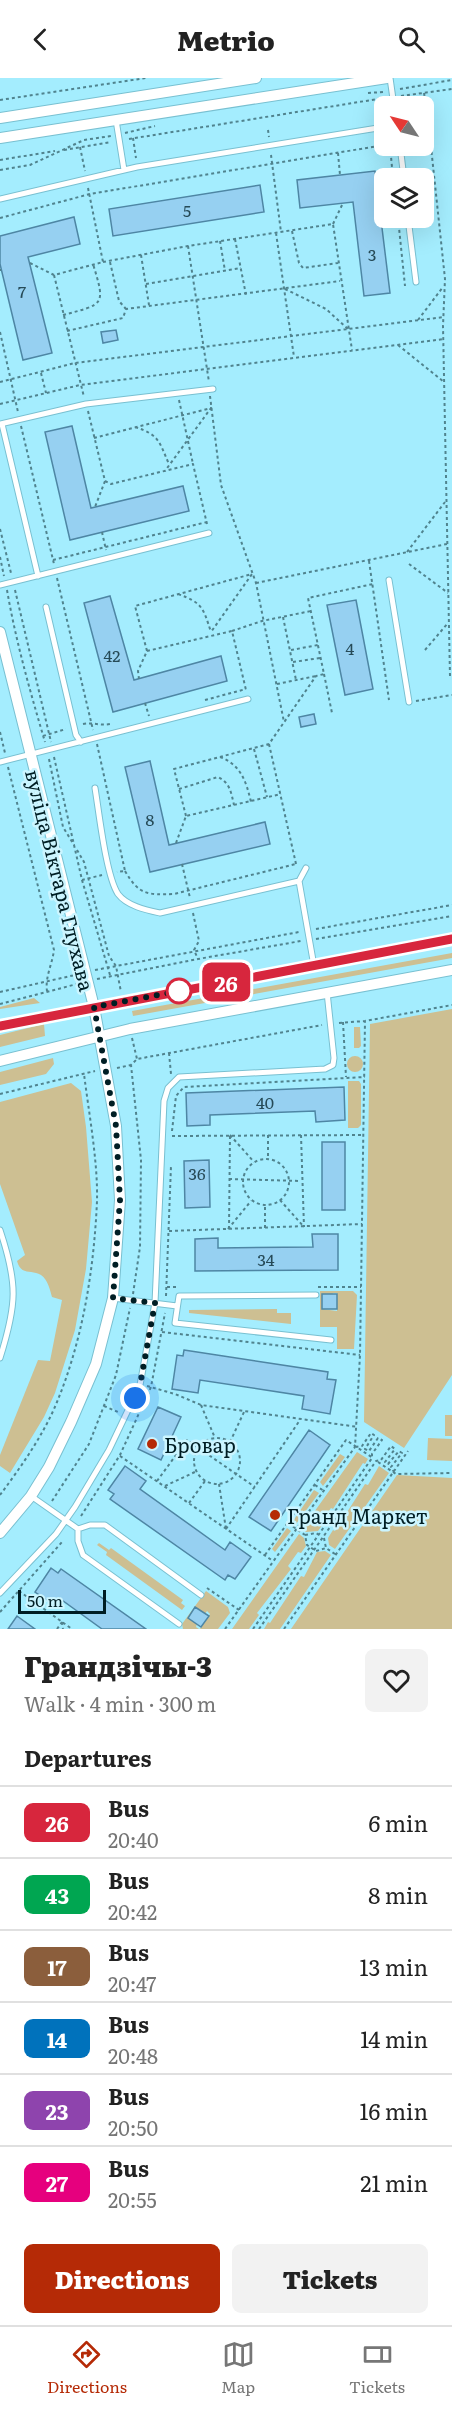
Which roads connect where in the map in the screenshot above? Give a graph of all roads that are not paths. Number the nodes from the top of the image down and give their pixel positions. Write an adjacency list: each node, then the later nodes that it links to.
1 (256, 78): 4 (street)
2 (388, 78): 3 (lane); 5 (street)
3 (393, 96)
4 (0, 118)
5 (116, 120): 7 (street); 8 (lane)
6 (374, 130): 8 (lane)
7 (0, 138)
8 (124, 170): 9 (lane)
9 (0, 199)
10 (409, 228): 11 (lane)
11 (416, 282)
12 (212, 389): 13 (lane)
13 (1, 424): 15 (lane)
14 (209, 533): 15 (lane)
15 (38, 576): 17 (lane)
16 (389, 580): 21 (lane)
17 (6, 583)
18 (46, 607): 22 (lane)
19 (0, 632): 23 (street, вуліца Віктара Глухава)
20 (248, 699): 22 (lane)
21 (409, 702)
22 (81, 742): 23 (lane)
23 (29, 755): 24 (lane); 32 (street, вуліца Віктара Глухава)
24 (3, 762)
25 (94, 788): 27 (lane)
26 (306, 868): 27 (lane)
27 (299, 881): 29 (lane)
28 (452, 939): 29 (street)
29 (314, 966): 32 (street)
30 (452, 970): 31 (street)
31 (327, 992): 34 (street); 39 (lane)
32 (94, 1007): 33 (street); 34 (street, вуліца Віктара Глухава)
33 (0, 1026)
34 (99, 1035): 35 (street); 38 (street, вуліца Віктара Глухава)
35 (0, 1061)
36 (0, 1230): 42 (lane)
37 (316, 1295): 40 (lane)
38 (113, 1298): 39 (lane); 43 (street, вуліца Віктара Глухава)
39 (155, 1303): 40 (lane); 44 (lane)
40 (177, 1306): 41 (lane)
41 (331, 1340)
42 (0, 1358)
43 (31, 1496): 44 (lane); 46 (street, вуліца Віктара Глухава)
44 (66, 1520): 45 (lane); 47 (lane)
45 (77, 1526): 48 (lane); 49 (lane)
46 (0, 1533)
47 (0, 1593)
48 (201, 1594)
49 (179, 1624)

